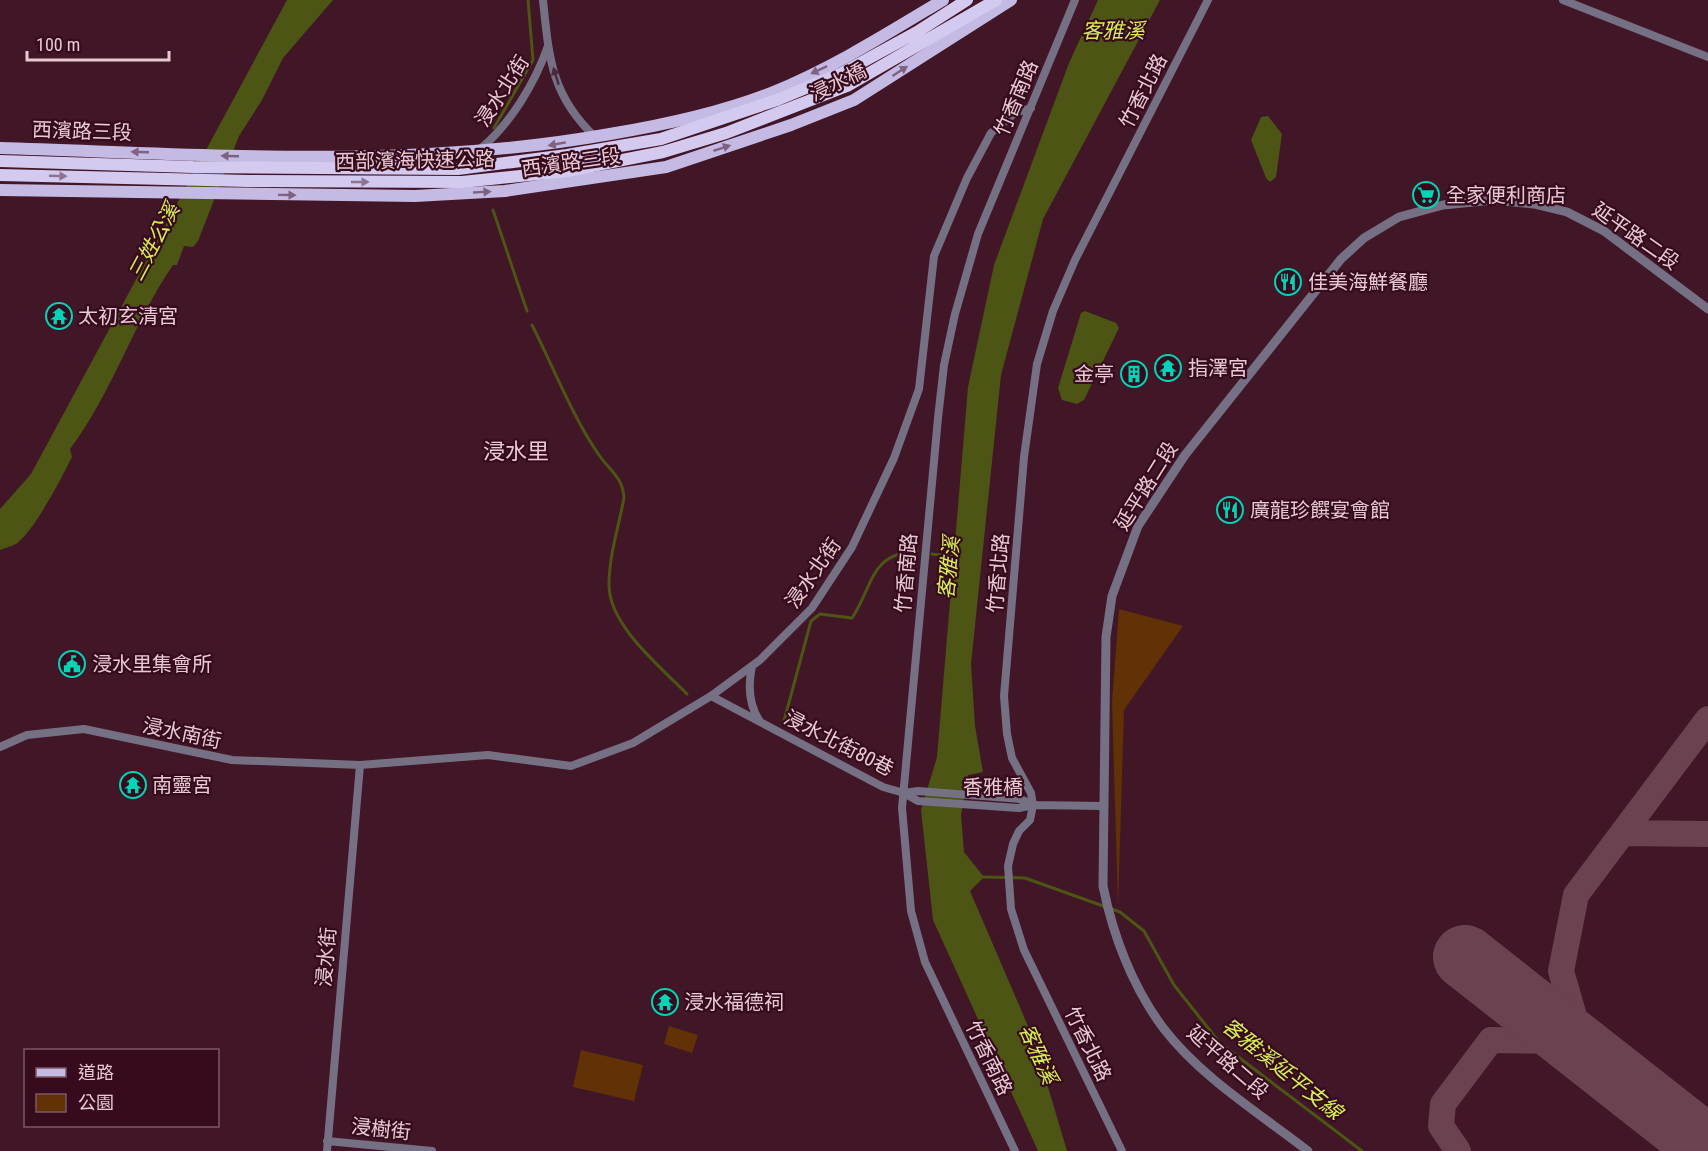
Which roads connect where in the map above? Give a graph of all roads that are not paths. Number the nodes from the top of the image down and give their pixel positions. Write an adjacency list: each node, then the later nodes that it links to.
1 (543, 0): 9 (street, 浸水北街)
2 (943, 0): 12 (main road, 浸水橋, one-way to 12)
3 (967, 0): 14 (highway, 浸水橋)
4 (996, 0): 17 (highway, 浸水橋)
5 (1011, 0): 21 (main road, 浸水橋, one-way to 5)
6 (1075, 0): 11 (street, 竹香南路)
7 (1209, 0): 32 (street, 竹香北路)
8 (1563, 0): 10 (street)
9 (548, 44): 13 (street, 浸水北街, one-way to 9); 16 (street, 浸水北街)
10 (1708, 57)
11 (1031, 108): 25 (street, 浸水北街); 30 (street, 竹香南路)
12 (656, 126): 13 (main road, 西濱路三段)
13 (596, 137): 16 (main road, 西濱路三段, one-way to 16)
14 (661, 139): 20 (highway, 西部濱海快速公路)
15 (0, 148): 16 (main road, 西濱路三段, one-way to 15)
16 (477, 151)
17 (663, 152): 22 (highway, 西部濱海快速公路, one-way to 17)
18 (0, 154): 20 (highway)
19 (0, 161): 20 (highway)
20 (98, 163)
21 (666, 166): 23 (main road, 西濱路三段, one-way to 21)
22 (0, 175)
23 (0, 190)
24 (1708, 309): 33 (street, 延平路二段)
25 (752, 666): 26 (street, 浸水北街); 27 (street, 浸水北街80巷)
26 (711, 696): 27 (street, 浸水北街80巷); 29 (street, 浸水北街)
27 (760, 721): 30 (street, 浸水北街80巷)
28 (0, 747): 29 (street, 浸水南街)
29 (360, 765): 34 (street, 浸水街)
30 (903, 793): 31 (street, 香雅橋); 31 (street, 香雅橋); 37 (street, 竹香南路)
31 (1020, 804): 32 (street, 香雅橋)
32 (1033, 805): 33 (street); 38 (street, 竹香北路)
33 (1103, 806): 39 (street, 延平路二段)
34 (327, 1141): 35 (street, 浸水街); 36 (street, 浸樹街)
35 (327, 1151)
36 (432, 1151)
37 (1015, 1151)
38 (1122, 1151)
39 (1308, 1151)

